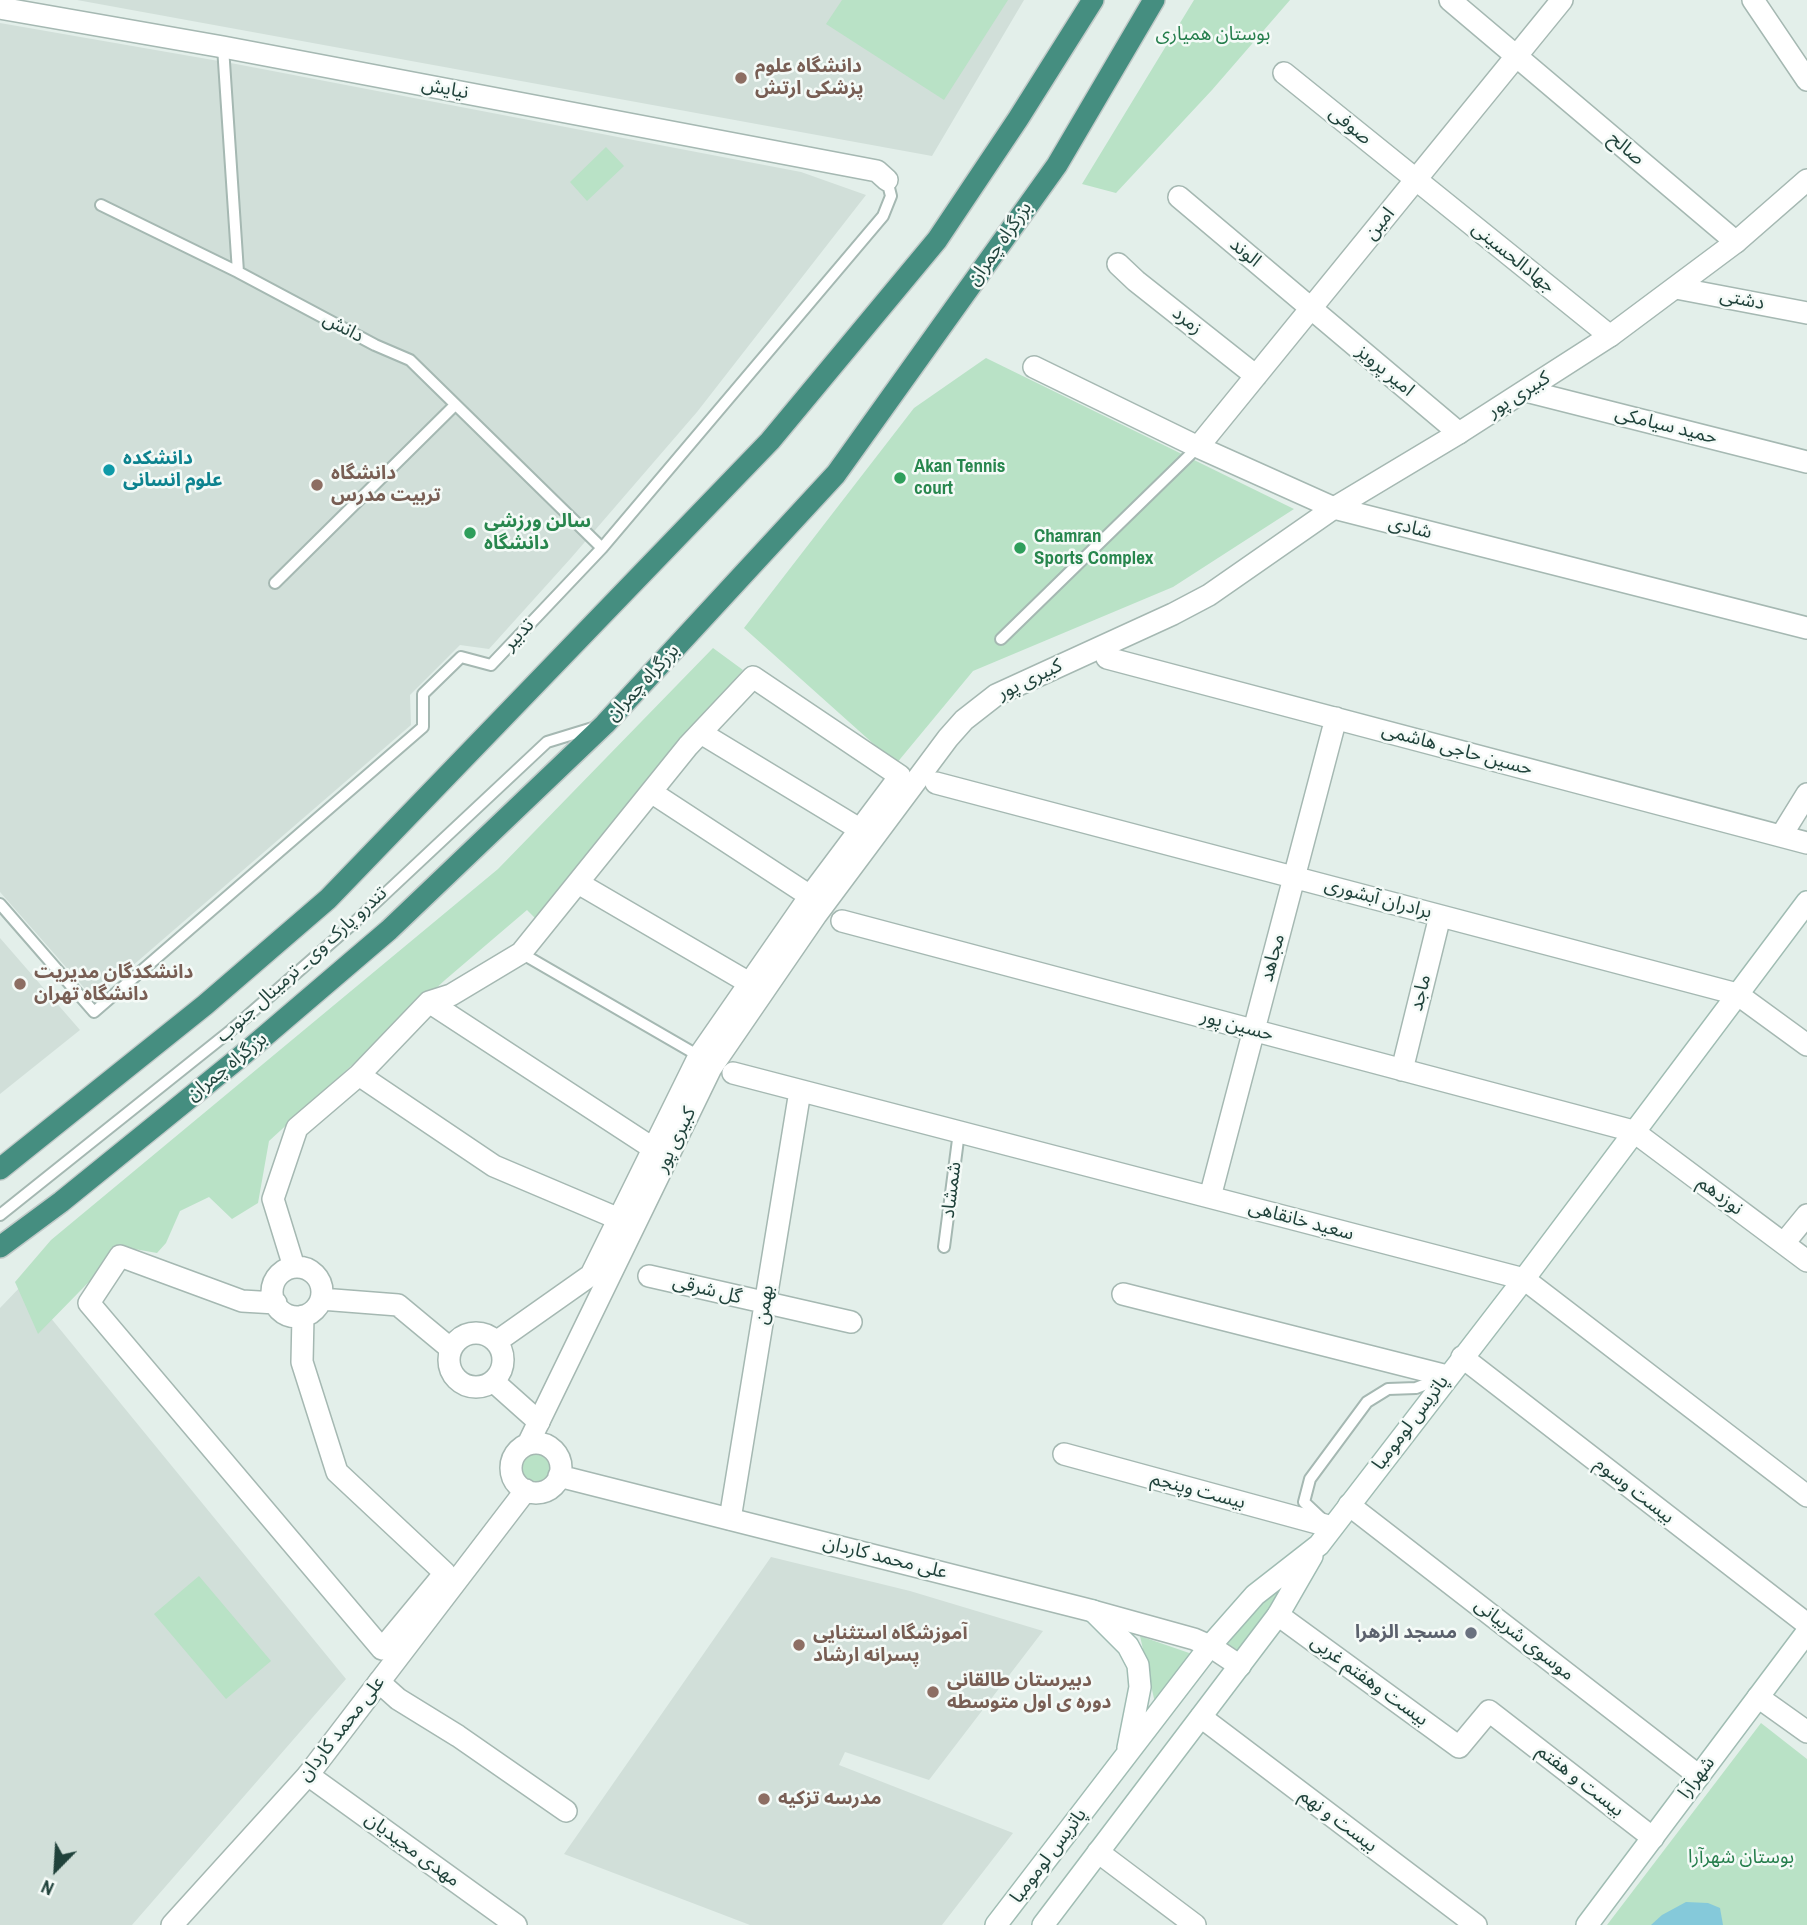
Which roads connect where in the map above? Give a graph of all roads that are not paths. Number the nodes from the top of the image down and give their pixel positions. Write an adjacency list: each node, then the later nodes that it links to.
1 (1093, 0): 66 (highway)
2 (1154, 0): 37 (highway, بزرگراه چمران)
3 (1450, 0): 8 (street, صالح)
4 (1562, 0): 8 (street, امین)
5 (1753, 0): 10 (street)
6 (0, 8): 7 (street, نیایش)
7 (223, 47): 12 (street, نیایش); 18 (lane)
8 (1516, 56): 11 (street, امین); 16 (street, صالح)
9 (1284, 73): 11 (street, صوفی)
10 (1807, 80)
11 (1416, 179): 20 (street, امین); 22 (street, جهادالحسینی)
12 (887, 180): 31 (lane, تدبیر)
13 (1807, 180): 16 (street, کبیری پور)
14 (1179, 197): 20 (street, الوند)
15 (102, 205): 18 (lane, دانش)
16 (1736, 242): 19 (street, کبیری پور)
17 (1118, 264): 24 (street, زمرد)
18 (239, 272): 26 (lane, دانش)
19 (1676, 288): 21 (street, دشتی); 22 (street, کبیری پور)
20 (1311, 308): 24 (street, امین); 27 (street, امیر پرویز)
21 (1807, 313)
22 (1610, 336): 25 (street, کبیری پور)
23 (1034, 367): 28 (street, شادی)
24 (1256, 376): 28 (street, امین)
25 (1525, 391): 27 (street, کبیری پور); 29 (street, حمید سیامکی)
26 (454, 406): 31 (lane, دانش); 32 (lane)
27 (1459, 433): 30 (street, کبیری پور)
28 (1198, 447): 30 (street, شادی); 34 (lane)
29 (1807, 462)
30 (1334, 508): 33 (street, شادی); 89 (street, کبیری پور)
31 (602, 548): 49 (lane, تدبیر)
32 (275, 583)
33 (1807, 628)
34 (1001, 639)
35 (1107, 658): 36 (street, حسین حاجی هاشمی)
36 (1336, 718): 43 (street, حسین حاجی هاشمی); 45 (street, مجاهد)
37 (605, 724): 68 (lane, تندرو پارک وی ـ ترمینال جنوب); 72 (highway, بزرگراه چمران)
38 (701, 733): 40 (street); 42 (street); 42 (street)
39 (936, 783): 45 (street, برادران آبشوری)
40 (651, 792): 46 (street); 47 (street)
41 (1807, 794): 43 (street)
42 (860, 830): 47 (street)
43 (1781, 836): 44 (street, حسین حاجی هاشمی)
44 (1807, 842)
45 (1294, 877): 50 (street, برادران آبشوری); 56 (street, مجاهد)
46 (578, 883): 52 (street); 53 (street)
47 (810, 896): 53 (street)
48 (1807, 902): 54 (street, پاتریس لومومبا)
49 (0, 904)
50 (1440, 916): 54 (street, برادران آبشوری); 59 (street, ماجد)
51 (842, 921): 56 (street, حسین پور)
52 (521, 953): 55 (street); 58 (lane)
53 (751, 984): 58 (street)
54 (1737, 994): 57 (street, برادران آبشوری); 64 (street, پاتریس لومومبا)
55 (429, 1002): 61 (street); 65 (street)
56 (1254, 1030): 59 (street, حسین پور); 67 (street, مجاهد)
57 (1807, 1045)
58 (699, 1056): 65 (street)
59 (1402, 1070): 64 (street, حسین پور)
60 (733, 1073): 62 (street, سعید خانقاهی)
61 (359, 1075): 70 (street); 75 (street)
62 (800, 1091): 63 (street, سعید خانقاهی); 81 (street, بهمن)
63 (960, 1132): 67 (street, سعید خانقاهی); 73 (lane, شمشاد)
64 (1633, 1132): 71 (street, نوزدهم); 77 (street, پاتریس لومومبا)
65 (654, 1149): 70 (street)
66 (0, 1169)
67 (1210, 1197): 77 (street, سعید خانقاهی)
68 (0, 1215)
69 (1807, 1215): 71 (street)
70 (619, 1219): 84 (street)
71 (1784, 1244): 74 (street, نوزدهم)
72 (0, 1247)
73 (944, 1247)
74 (1807, 1261)
75 (294, 1267): 79 (street); 80 (street)
76 (649, 1276): 81 (street, گل شرقی)
77 (1524, 1279): 86 (street, پاتریس لومومبا); 94 (street, سعید خانقاهی)
78 (1124, 1294): 87 (street)
79 (321, 1299): 82 (street); 85 (street)
80 (275, 1303): 82 (street); 82 (street)
81 (765, 1304): 83 (street, گل شرقی); 96 (street, بهمن)
82 (303, 1316)
83 (851, 1322)
84 (496, 1342): 85 (street); 88 (street)
85 (451, 1349): 88 (street)
86 (1462, 1357): 87 (street, پاتریس لومومبا); 101 (street, بیست وسوم)
87 (1447, 1377): 95 (street, پاتریس لومومبا); 97 (lane)
88 (493, 1381): 89 (street)
89 (539, 1422): 90 (street, کبیری پور)
90 (528, 1444): 92 (street); 93 (street)
91 (1065, 1454): 97 (street, بیست وپنجم)
92 (559, 1476): 93 (street); 96 (street, علی محمد کاردان)
93 (526, 1490): 105 (street, علی محمد کاردان)
94 (1807, 1496)
95 (1349, 1505): 97 (street, پاتریس لومومبا); 112 (street, موسوی شربیانی)
96 (730, 1519): 99 (street, علی محمد کاردان)
97 (1332, 1527): 98 (street, پاتریس لومومبا)
98 (1319, 1545): 100 (street, پاتریس لومومبا); 103 (street, پاتریس لومومبا)
99 (1093, 1611): 103 (street, علی محمد کاردان); 110 (street)
100 (1278, 1615): 104 (street, پاتریس لومومبا); 107 (street, بیست وهفتم غربی)
101 (1807, 1624)
102 (1807, 1632): 106 (street, شهرآرا)
103 (1210, 1646): 104 (street, علی محمد کاردان); 110 (street, پاتریس لومومبا)
104 (1240, 1665): 108 (street, پاتریس لومومبا)
105 (379, 1682): 111 (street, علی محمد کاردان); 113 (street)
106 (1758, 1697): 109 (street); 112 (street, شهرآرا)
107 (1489, 1711): 114 (street, بیست و هفتم)
108 (1201, 1717): 115 (street, پاتریس لومومبا); 123 (street, بیست و نهم)
109 (1807, 1731)
110 (1127, 1753): 116 (street, پاتریس لومومبا)
111 (308, 1775): 118 (street, علی محمد کاردان); 119 (street, مهدی مجیدیان)
112 (1699, 1776): 114 (street, شهرآرا)
113 (566, 1811)
114 (1653, 1838): 124 (street, شهرآرا)
115 (1098, 1852): 117 (street, پاتریس لومومبا); 122 (street)
116 (1035, 1874): 117 (street); 120 (street, پاتریس لومومبا)
117 (1064, 1898): 121 (street, پاتریس لومومبا)
118 (172, 1925)
119 (516, 1925)
120 (996, 1925)
121 (1043, 1925)
122 (1195, 1925)
123 (1476, 1925)
124 (1587, 1925)

